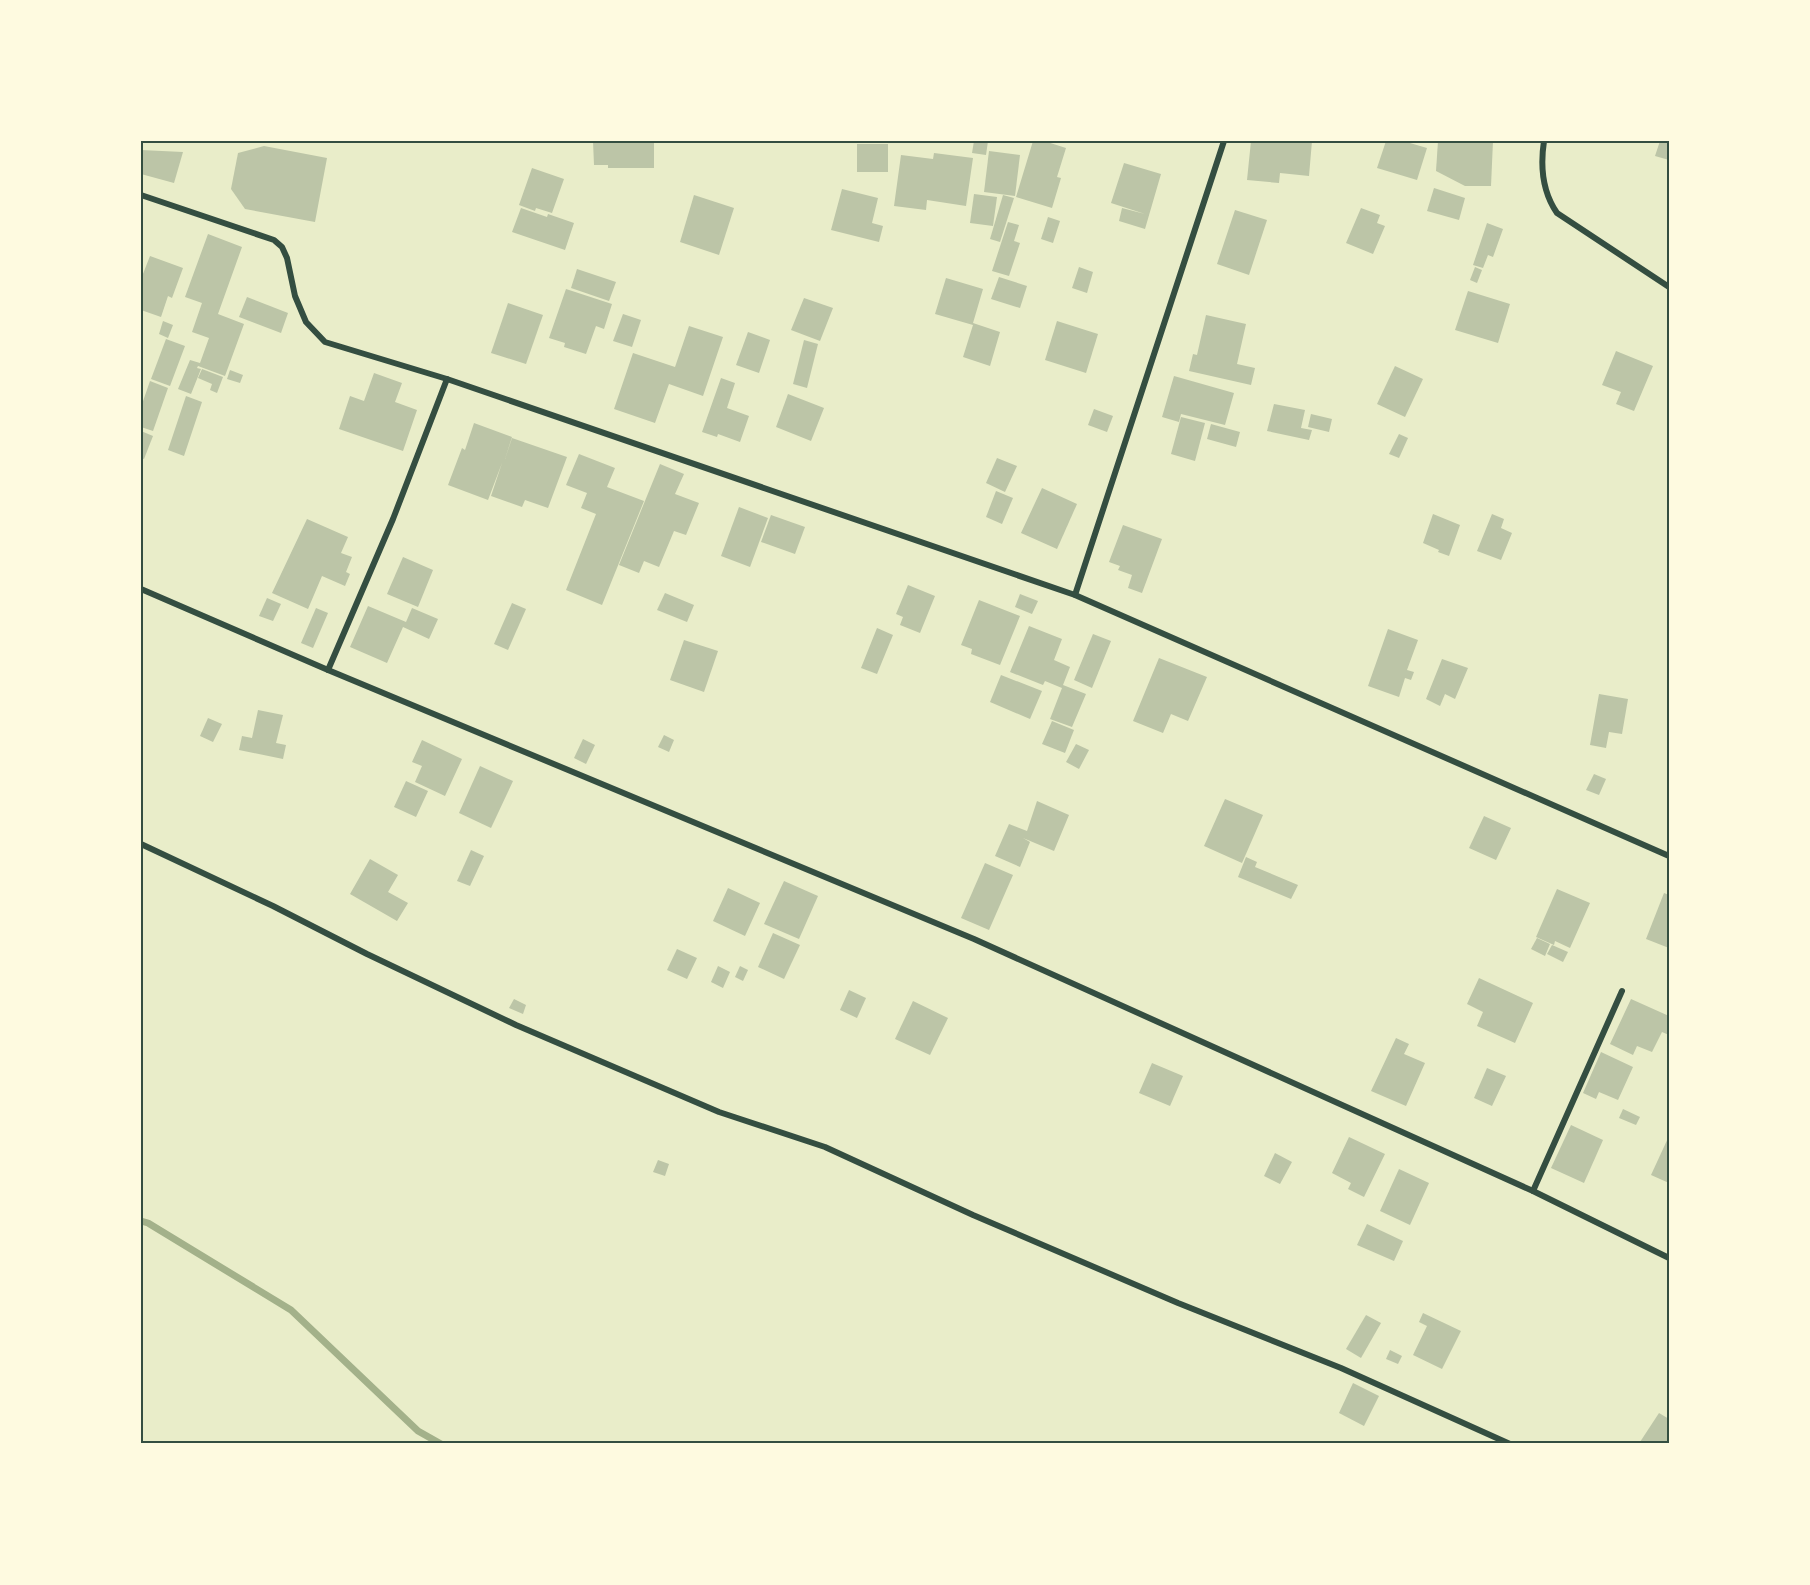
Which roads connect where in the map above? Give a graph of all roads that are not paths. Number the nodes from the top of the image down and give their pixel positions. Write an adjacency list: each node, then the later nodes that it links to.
1 (1224, 141): 7 (street)
2 (1544, 141): 4 (street)
3 (141, 195): 5 (street)
4 (1669, 287)
5 (447, 380): 7 (street); 8 (street)
6 (141, 589): 8 (street)
7 (1075, 595): 10 (street)
8 (328, 670): 12 (street)
9 (141, 844): 14 (street)
10 (1669, 856)
11 (1622, 991): 12 (street)
12 (1533, 1191): 13 (street)
13 (1669, 1258)
14 (1510, 1444)

